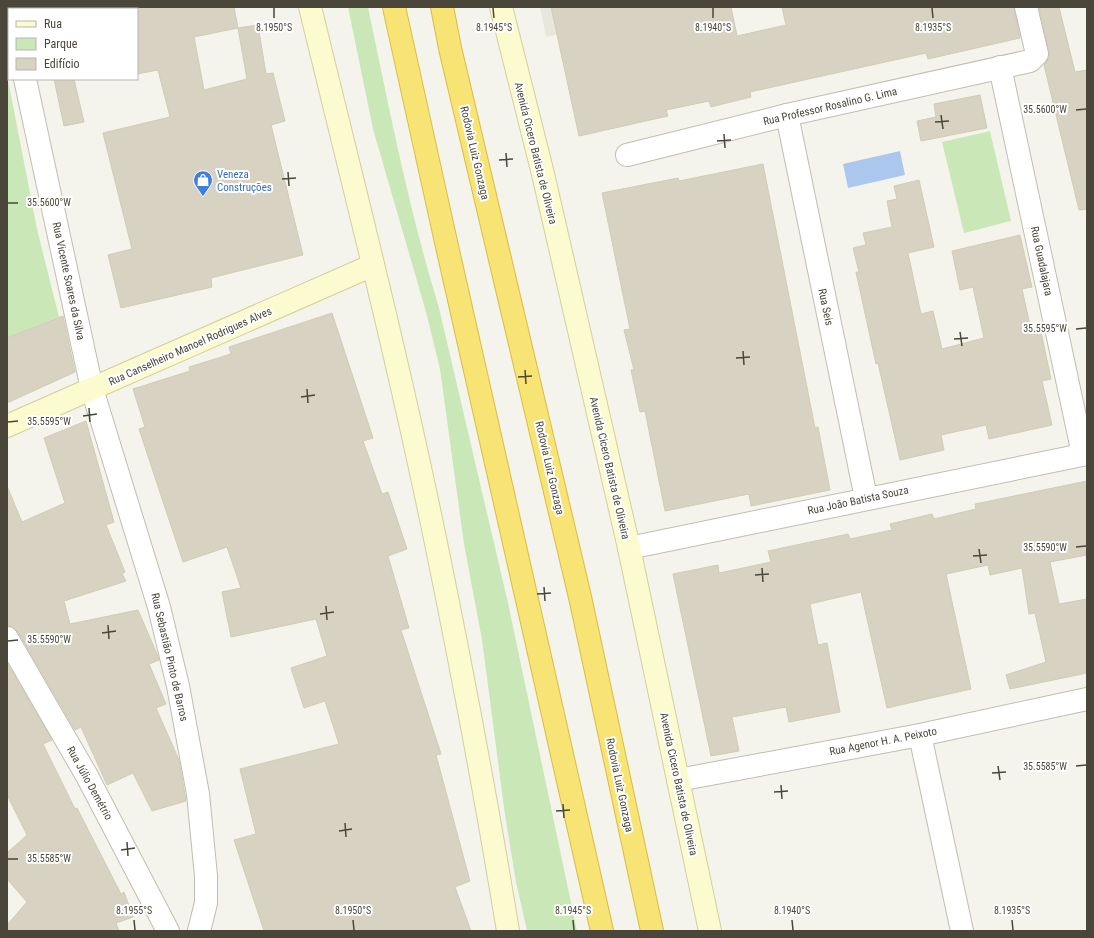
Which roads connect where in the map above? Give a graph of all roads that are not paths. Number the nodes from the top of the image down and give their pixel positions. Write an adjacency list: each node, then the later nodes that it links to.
1 (310, 7): 10 (main road)
2 (394, 7): 23 (highway)
3 (442, 7): 24 (highway, Rodovia Luiz Gonzaga)
4 (501, 7): 15 (main road, Avenida Cicero Batista de Oliveira)
5 (1026, 7): 6 (street, Rua Professor Rosalino G. Lima)
6 (1000, 67): 8 (street, Rua Professor Rosalino G. Lima); 13 (street, Rua Guadalajara)
7 (25, 80): 11 (street, Rua Vicente Soares da Silva)
8 (787, 115): 9 (street, Rua Professor Rosalino G. Lima); 14 (street, Rua Seis)
9 (627, 155)
10 (373, 265): 11 (main road, Rua Canselheiro Manoel Rodrigues Alves); 22 (main road)
11 (92, 389): 12 (main road, Rua Canselheiro Manoel Rodrigues Alves); 21 (street, Rua Sebastião Pinto de Barros)
12 (7, 426)
13 (1085, 454): 14 (street, Rua João Batista Souza)
14 (866, 498): 15 (street, Rua João Batista Souza)
15 (628, 548): 19 (main road, Avenida Cicero Batista de Oliveira)
16 (7, 638): 20 (street, Rua Júlio Demétrio)
17 (1087, 699): 18 (street, Rua Agenor H. A. Peixoto)
18 (920, 735): 19 (street, Rua Agenor H. A. Peixoto); 26 (street)
19 (678, 780): 25 (main road, Avenida Cicero Batista de Oliveira)
20 (168, 931)
21 (199, 931)
22 (508, 931)
23 (602, 931)
24 (652, 931)
25 (710, 931)
26 (962, 931)

